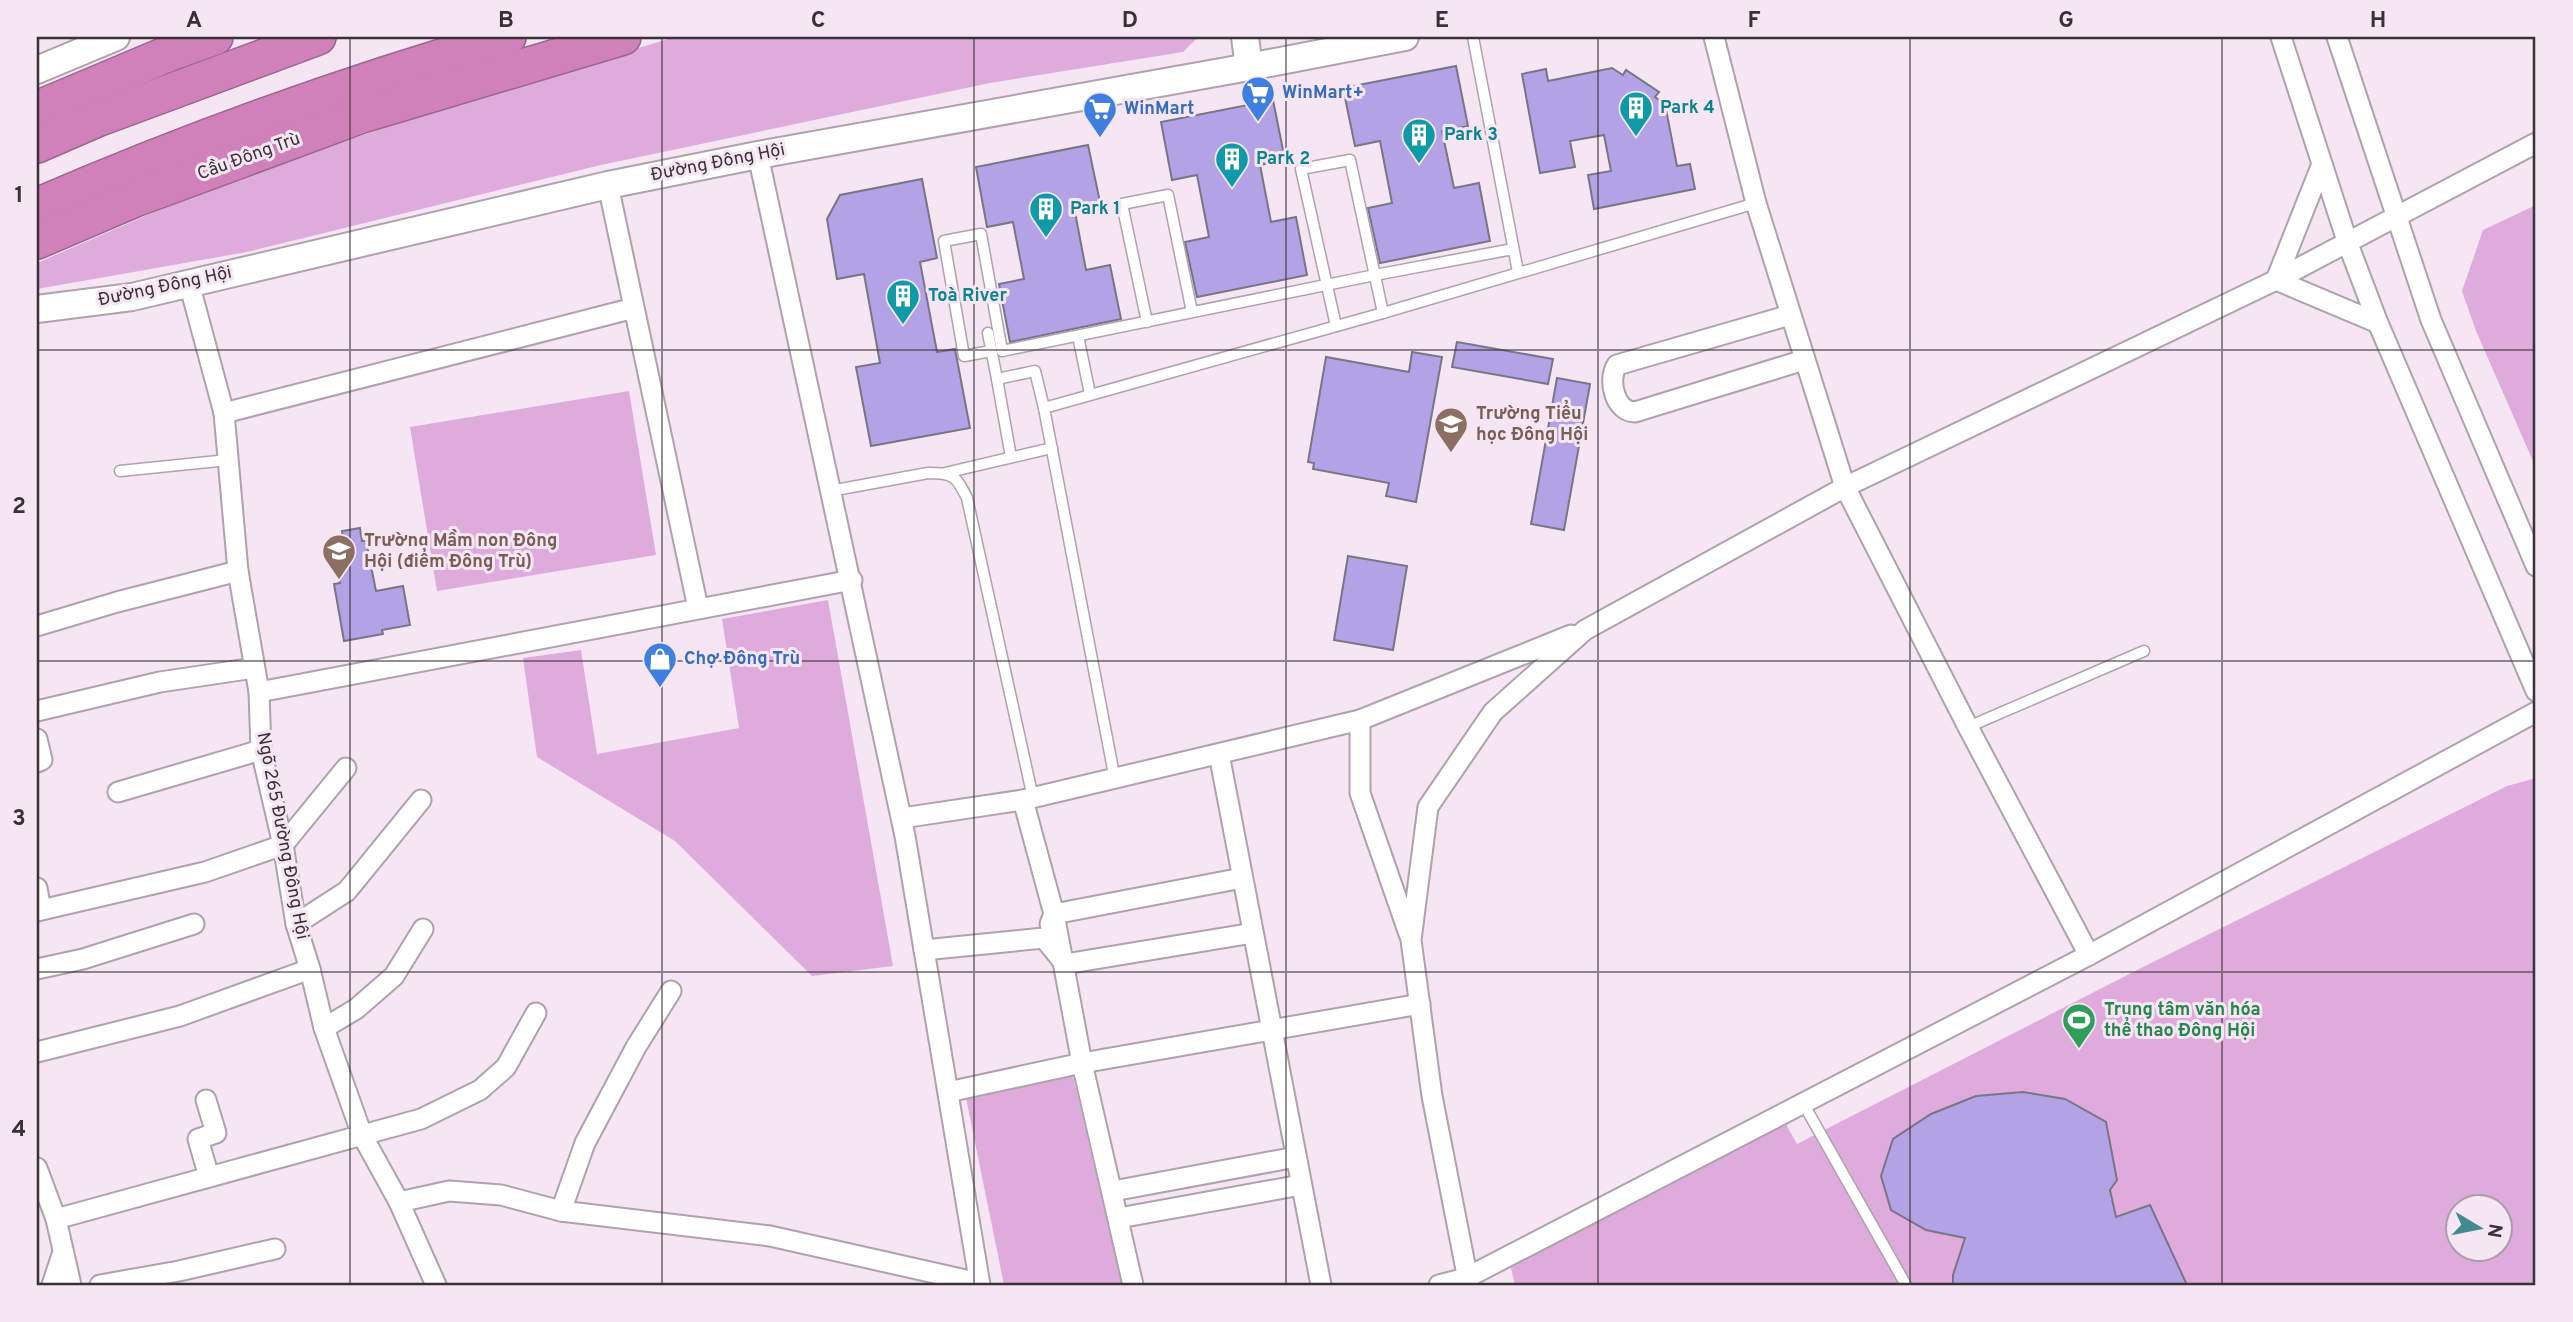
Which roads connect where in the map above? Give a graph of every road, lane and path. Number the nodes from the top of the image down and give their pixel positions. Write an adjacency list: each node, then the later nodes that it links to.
1 (116, 37): 14 (street)
2 (215, 37): 15 (highway)
3 (318, 37): 17 (highway)
4 (509, 37): 13 (highway)
5 (623, 37): 13 (highway)
6 (1245, 37): 12 (street)
7 (1405, 37): 12 (street, Đường Đông Hội)
8 (1473, 37): 26 (lane)
9 (1714, 37): 21 (street)
10 (2280, 37): 19 (street)
11 (2337, 37): 23 (street)
12 (1250, 67): 18 (street, Đường Đông Hội)
13 (459, 68): 22 (highway, Cầu Đông Trù); 24 (highway, Cầu Đông Trù)
14 (37, 70)
15 (37, 109)
16 (2536, 143): 23 (street)
17 (37, 145)
18 (758, 155): 20 (street, Đường Đông Hội); 54 (street)
19 (2322, 164): 25 (street); 29 (street)
20 (608, 185): 30 (street, Đường Đông Hội); 32 (street)
21 (1756, 203): 27 (lane); 36 (street)
22 (37, 206)
23 (2396, 215): 25 (street); 55 (street)
24 (37, 241)
25 (2348, 244): 29 (street); 38 (street)
26 (1513, 249): 27 (lane); 28 (lane)
27 (1518, 272): 35 (lane)
28 (1375, 275): 31 (lane); 31 (lane); 35 (lane)
29 (2276, 280): 38 (street); 53 (street)
30 (189, 284): 33 (street, Đường Đông Hội); 47 (street, Ngõ 265 Đường Đông Hội)
31 (1326, 285): 34 (lane); 39 (lane)
32 (634, 308): 47 (street); 58 (street)
33 (37, 309)
34 (1192, 312): 37 (lane); 37 (lane)
35 (1383, 313): 39 (lane)
36 (1790, 315): 43 (street); 43 (street)
37 (1147, 322): 41 (lane)
38 (2378, 323): 63 (street)
39 (1336, 326): 45 (lane)
40 (988, 333): 42 (lane)
41 (1078, 336): 42 (lane); 45 (lane)
42 (991, 351): 44 (lane)
43 (1804, 360): 53 (street)
44 (997, 379): 46 (lane); 49 (lane)
45 (1090, 394): 46 (lane)
46 (1044, 408): 48 (lane)
47 (224, 413): 50 (street, Ngõ 265 Đường Đông Hội)
48 (1052, 448): 49 (lane); 74 (lane)
49 (1011, 457): 52 (lane)
50 (228, 460): 51 (lane); 56 (street, Ngõ 265 Đường Đông Hội)
51 (120, 471)
52 (945, 473): 54 (lane); 76 (lane)
53 (1845, 487): 60 (street); 68 (street)
54 (830, 491): 57 (street)
55 (2536, 566)
56 (238, 571): 59 (street); 62 (street, Ngõ 265 Đường Đông Hội)
57 (852, 580): 58 (street); 78 (street)
58 (698, 608): 64 (street)
59 (37, 625)
60 (1585, 630): 67 (street); 89 (street)
61 (2144, 651): 68 (lane)
62 (254, 668): 64 (street, Ngõ 265 Đường Đông Hội); 65 (street)
63 (2536, 691)
64 (259, 692): 70 (street, Ngõ 265 Đường Đông Hội)
65 (37, 711)
66 (2536, 712): 91 (street)
67 (1360, 720): 71 (street); 89 (street)
68 (1968, 727): 91 (street)
69 (37, 738): 72 (street)
70 (261, 750): 75 (street); 79 (street, Ngõ 265 Đường Đông Hội)
71 (1219, 754): 74 (street); 80 (street)
72 (37, 762)
73 (346, 768): 79 (street)
74 (1115, 780): 76 (street)
75 (118, 792)
76 (1028, 799): 78 (street); 83 (street)
77 (421, 800): 84 (street)
78 (902, 818): 90 (street)
79 (283, 845): 82 (street); 84 (street, Ngõ 265 Đường Đông Hội)
80 (1242, 878): 83 (street); 87 (street)
81 (37, 888): 82 (street)
82 (39, 911)
83 (1054, 914): 88 (street); 92 (street)
84 (296, 923): 94 (street, Ngõ 265 Đường Đông Hội)
85 (194, 924): 93 (street)
86 (423, 929): 98 (street)
87 (1253, 933): 92 (street); 99 (street)
88 (1044, 938): 90 (street); 92 (street)
89 (1411, 940): 96 (street)
90 (924, 950): 102 (street)
91 (2089, 955): 104 (street)
92 (1065, 964): 101 (street)
93 (37, 969)
94 (310, 970): 98 (street, Ngõ 265 Đường Đông Hội); 100 (street)
95 (671, 991): 112 (street)
96 (1420, 1004): 99 (street); 117 (street)
97 (536, 1013): 105 (street)
98 (324, 1028): 105 (street, Ngõ 265 Đường Đông Hội)
99 (1272, 1031): 101 (street); 106 (street)
100 (37, 1052)
101 (1082, 1063): 102 (street); 110 (street)
102 (948, 1092): 118 (street)
103 (206, 1100): 108 (street)
104 (1803, 1103): 117 (street); 126 (lane)
105 (362, 1135): 108 (street); 111 (street, Ngõ 265 Đường Đông Hội)
106 (1296, 1157): 109 (street); 110 (street)
107 (37, 1168): 114 (street)
108 (209, 1177): 114 (street)
109 (1301, 1185): 113 (street); 124 (street)
110 (1113, 1191): 113 (street)
111 (399, 1202): 112 (street); 122 (street, Ngõ 265 Đường Đông Hội)
112 (561, 1211): 118 (street)
113 (1119, 1218): 123 (street)
114 (56, 1219): 116 (street)
115 (275, 1249): 121 (street)
116 (62, 1254): 119 (street); 120 (street)
117 (1467, 1281): 125 (street)
118 (980, 1284)
119 (52, 1285)
120 (71, 1285)
121 (100, 1285)
122 (436, 1285)
123 (1133, 1285)
124 (1321, 1285)
125 (1439, 1285)
126 (1906, 1285)

